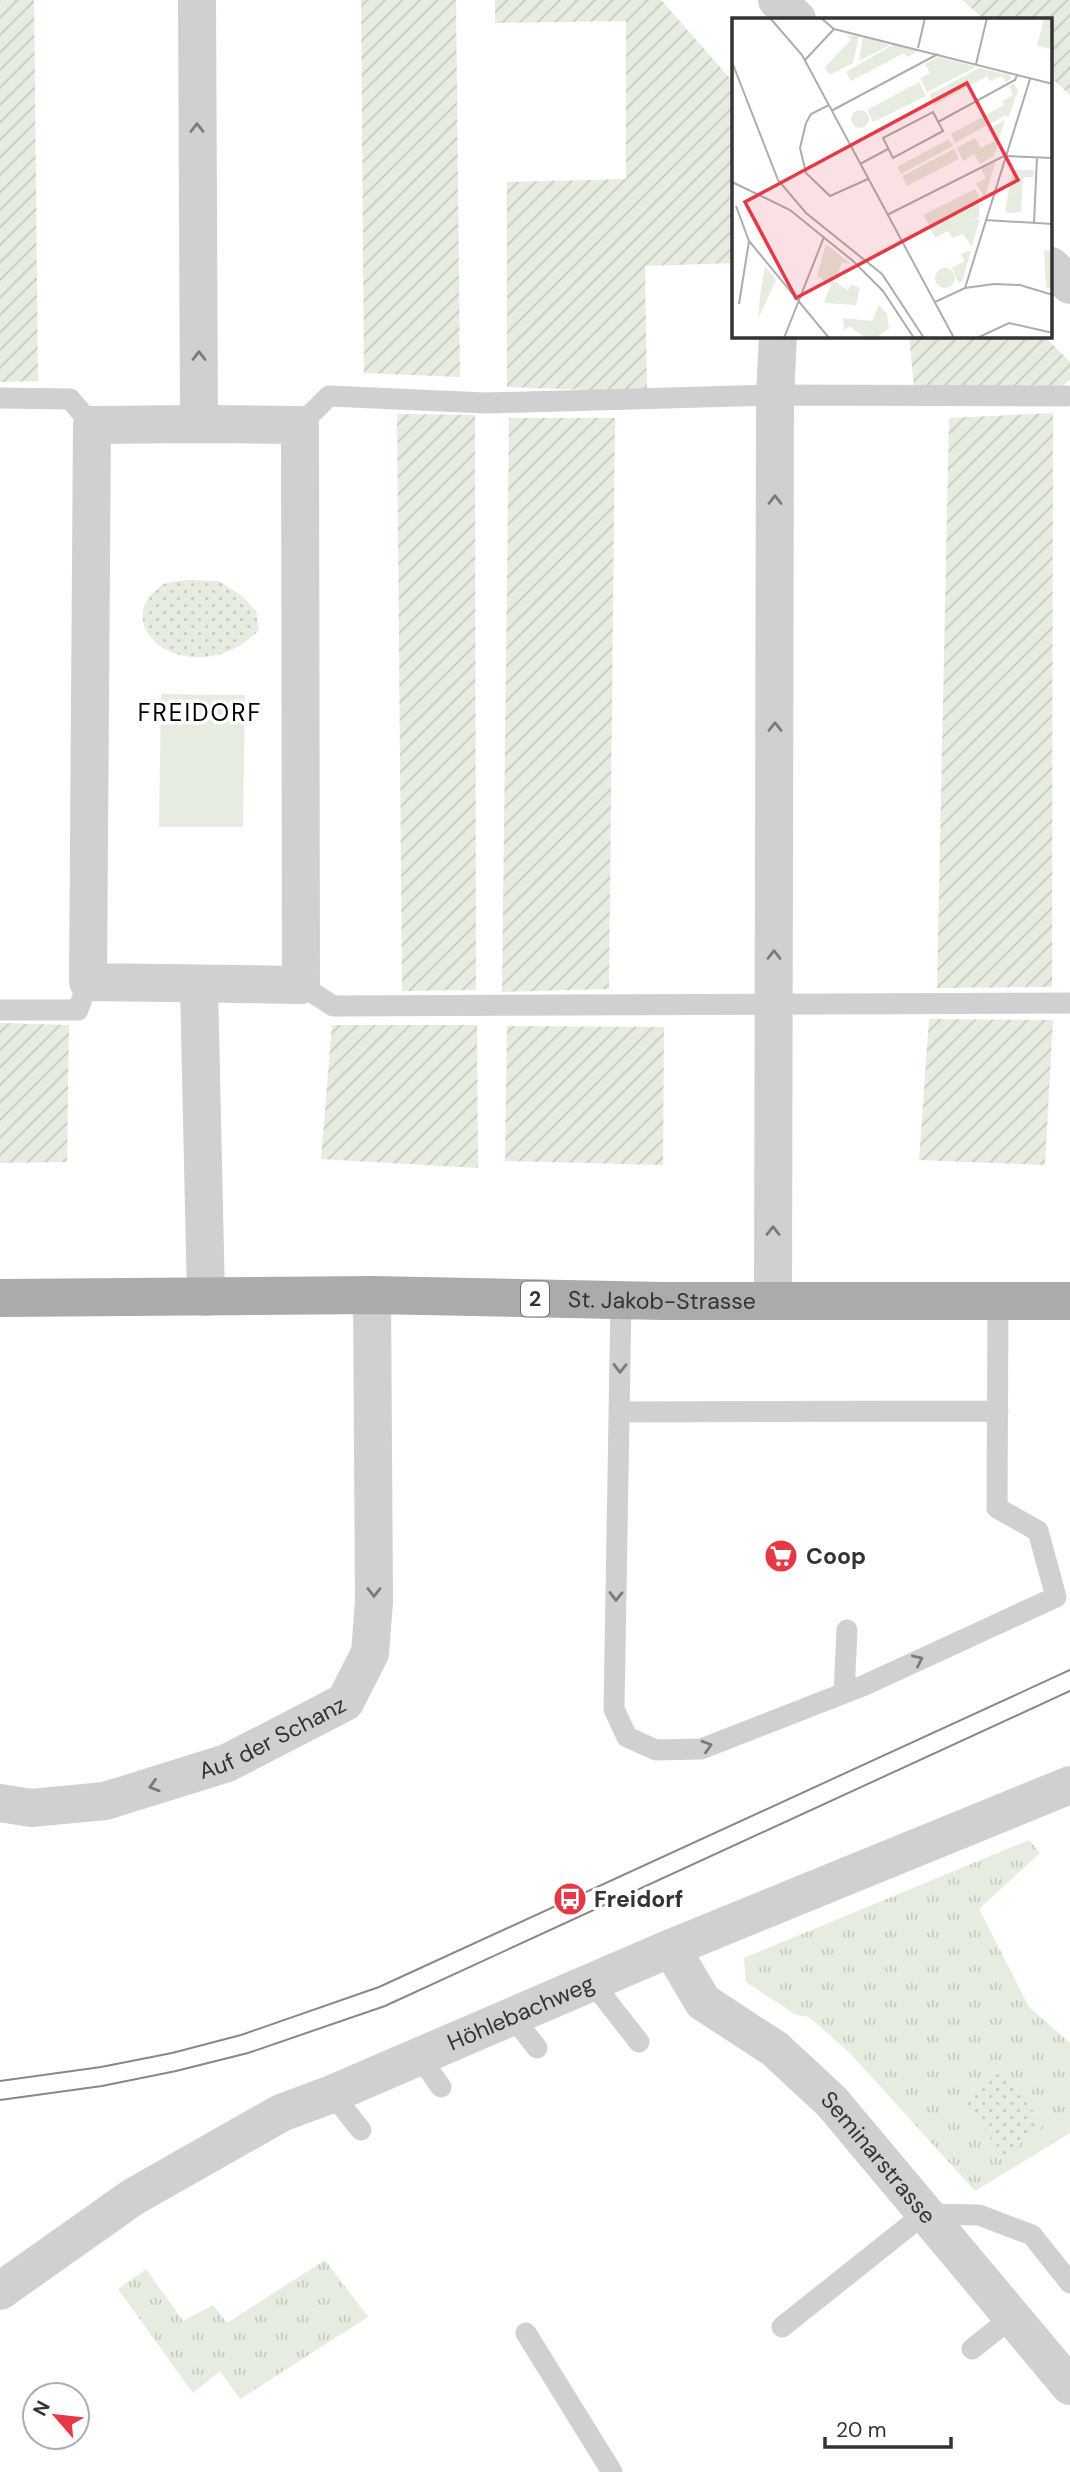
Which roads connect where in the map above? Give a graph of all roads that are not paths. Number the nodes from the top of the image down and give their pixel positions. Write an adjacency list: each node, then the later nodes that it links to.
1 (197, 0): 8 (street, one-way to 1)
2 (1052, 267): 3 (street)
3 (1070, 285)
4 (778, 338): 5 (street)
5 (775, 395): 6 (lane); 10 (lane); 15 (street, one-way to 5)
6 (1066, 396)
7 (0, 398): 9 (lane)
8 (199, 424): 9 (street); 10 (street)
9 (92, 425): 11 (street)
10 (300, 425): 13 (street)
11 (88, 982): 12 (street); 16 (lane)
12 (199, 985): 13 (street); 18 (street)
13 (301, 985): 15 (lane)
14 (1070, 1003): 15 (lane)
15 (774, 1004): 20 (street, one-way to 15)
16 (0, 1010)
17 (372, 1296): 18 (main road, St. Jakob-Strasse / 2); 21 (main road, St. Jakob-Strasse / 2); 29 (street, Auf der Schanz, one-way to 29)
18 (206, 1297): 19 (main road, St. Jakob-Strasse / 2)
19 (0, 1298)
20 (773, 1299): 21 (main road, St. Jakob-Strasse / 2); 23 (main road, St. Jakob-Strasse / 2)
21 (621, 1300): 25 (lane, one-way to 25)
22 (1070, 1301): 23 (main road, St. Jakob-Strasse / 2)
23 (998, 1303): 24 (lane)
24 (998, 1411): 25 (lane); 27 (lane, one-way to 24)
25 (619, 1412): 27 (lane, one-way to 27)
26 (847, 1630): 27 (lane)
27 (844, 1693)
28 (1070, 1785): 30 (street, Höhlebachweg)
29 (0, 1803)
30 (671, 1948): 31 (street, Höhlebachweg); 39 (street, Seminarstrasse)
31 (592, 1982): 32 (street, Höhlebachweg); 33 (lane)
32 (512, 2016): 34 (lane); 35 (street, Höhlebachweg)
33 (639, 2042)
34 (537, 2048)
35 (419, 2056): 36 (lane); 37 (street, Höhlebachweg)
36 (442, 2087)
37 (332, 2094): 38 (lane); 41 (street, Höhlebachweg)
38 (361, 2130)
39 (924, 2214): 40 (lane); 42 (street, Seminarstrasse); 43 (lane)
40 (1070, 2283)
41 (0, 2291)
42 (1012, 2318): 45 (lane); 46 (street, Seminarstrasse)
43 (782, 2327)
44 (526, 2333): 47 (lane)
45 (972, 2349)
46 (1070, 2386)
47 (612, 2472)

